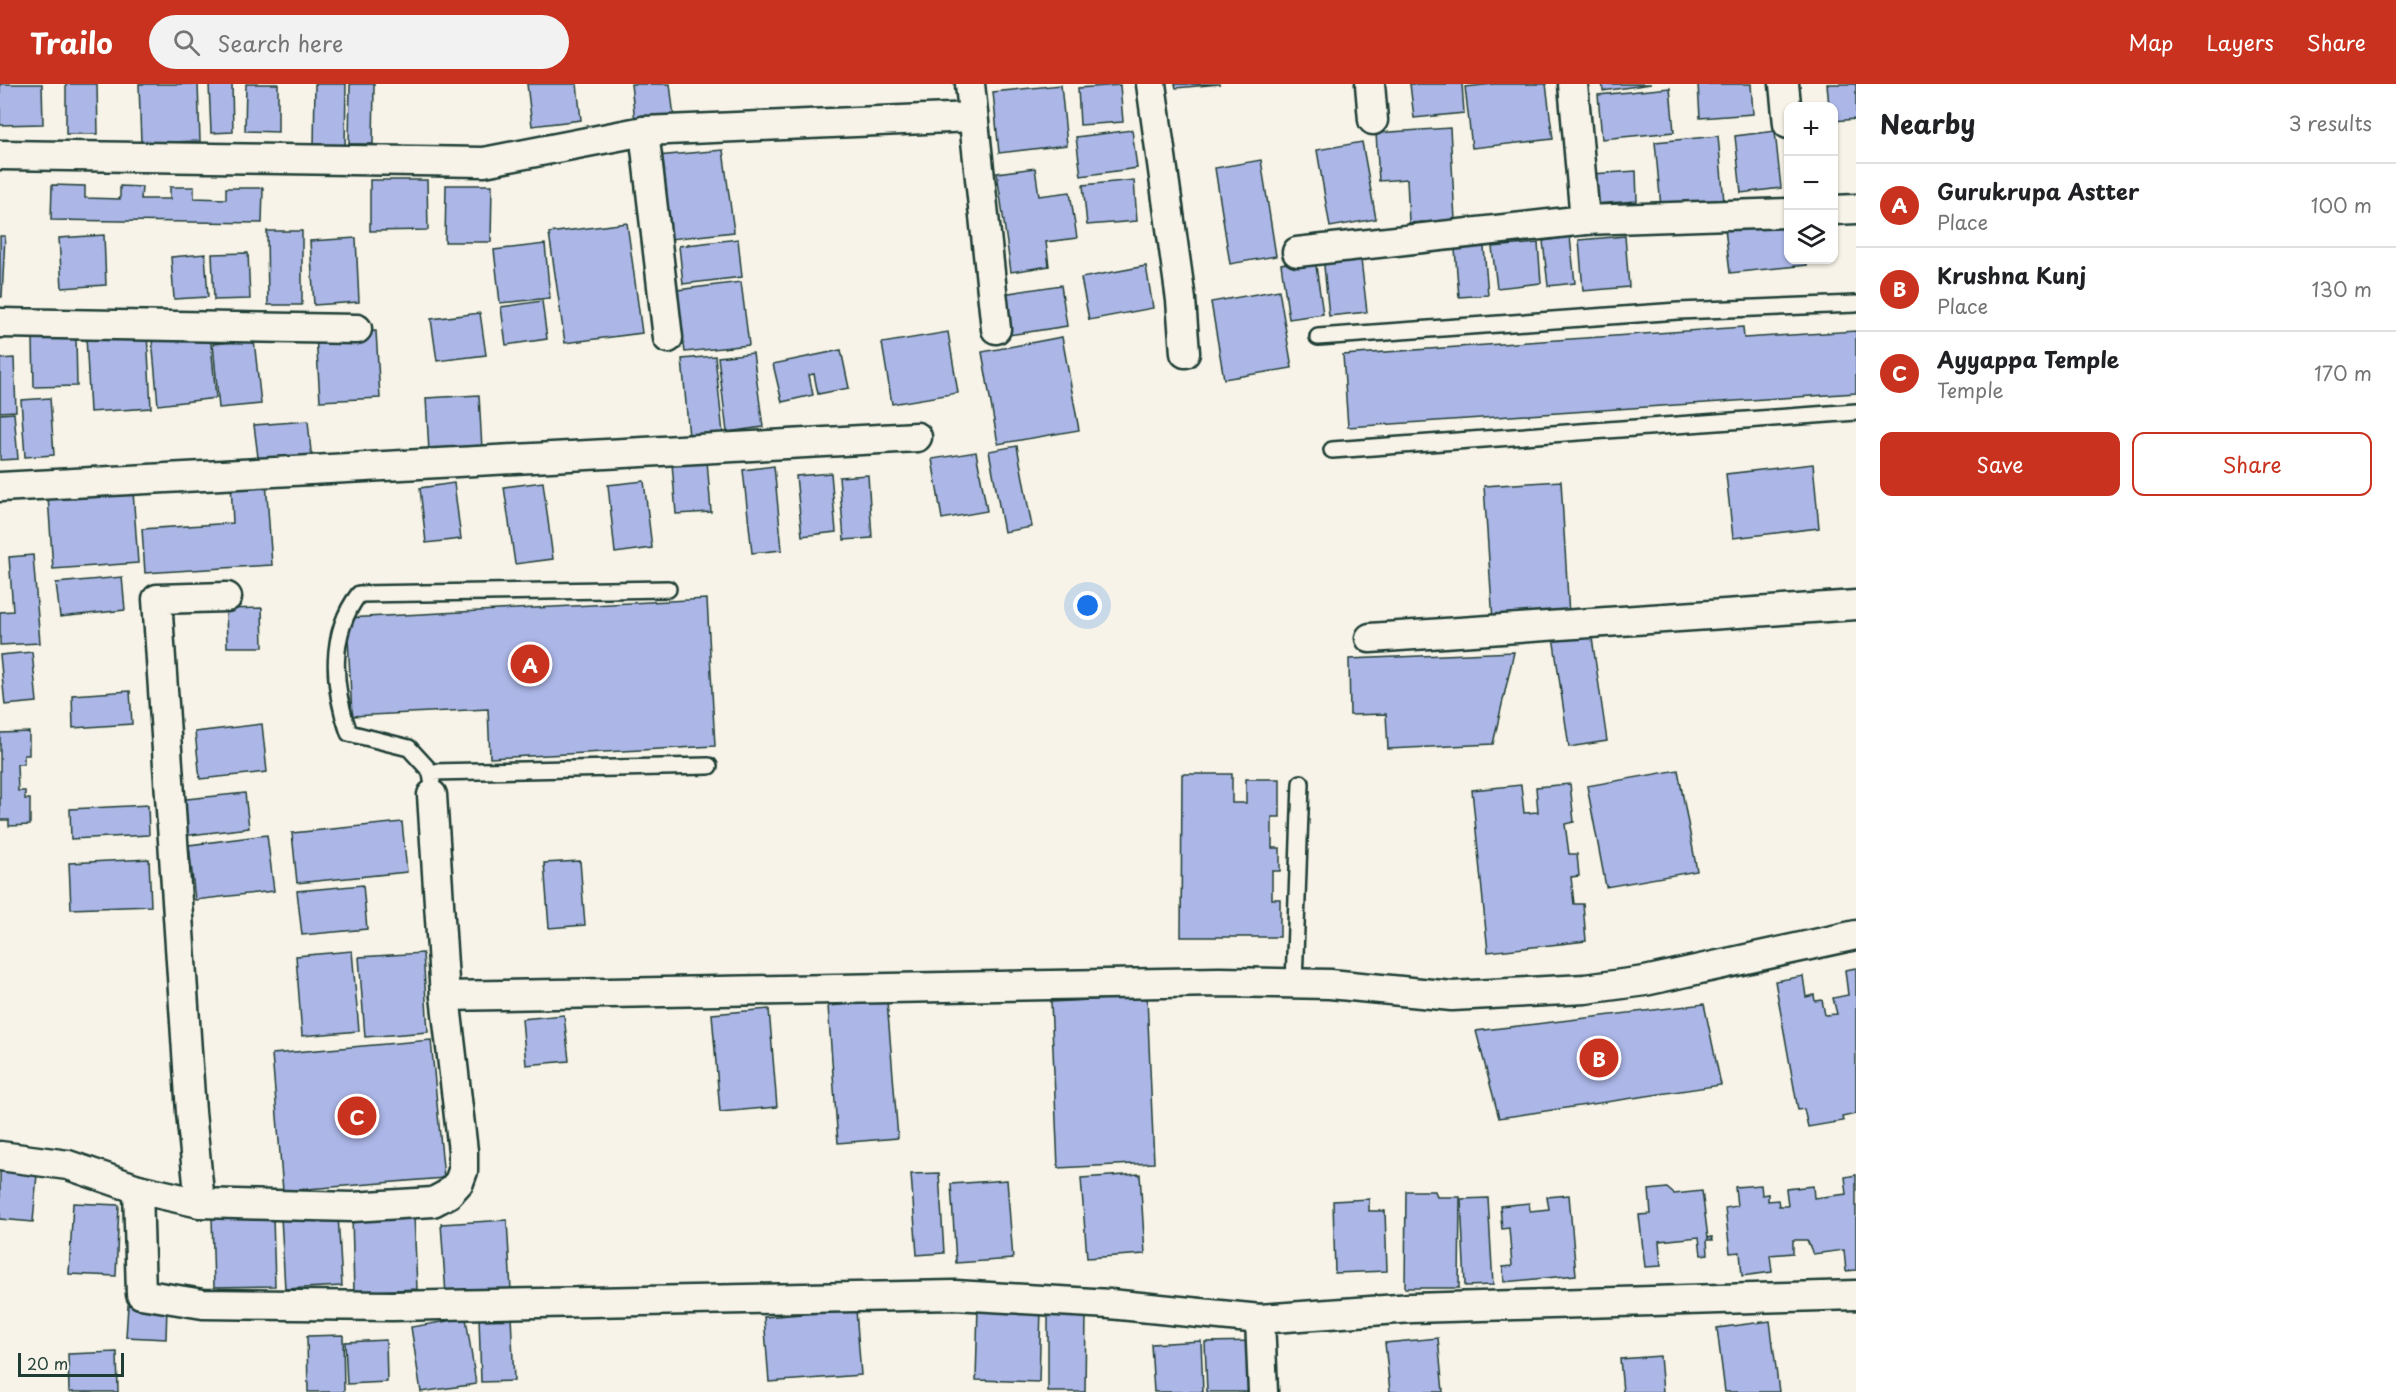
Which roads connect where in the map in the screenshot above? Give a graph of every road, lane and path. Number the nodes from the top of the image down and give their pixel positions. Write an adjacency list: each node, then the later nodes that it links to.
1 (970, 84): 7 (street)
2 (1151, 84): 22 (street)
3 (1370, 84): 8 (street)
4 (1573, 84): 14 (street)
5 (1784, 84): 6 (street)
6 (1786, 102)
7 (973, 117): 9 (street); 19 (street)
8 (1373, 120)
9 (644, 131): 10 (street); 20 (street)
10 (0, 155)
11 (1856, 209): 12 (street)
12 (1838, 210)
13 (1784, 213): 14 (street)
14 (1585, 220): 15 (street)
15 (1297, 252)
16 (1856, 304): 21 (lane)
17 (0, 323): 18 (street)
18 (357, 329)
19 (996, 329)
20 (668, 338)
21 (1318, 338)
22 (1185, 353)
23 (1856, 412): 25 (lane)
24 (917, 437): 26 (street)
25 (1332, 450)
26 (0, 487)
27 (668, 589): 32 (lane)
28 (227, 597): 39 (street)
29 (1856, 605): 30 (street)
30 (1370, 638)
31 (709, 766): 32 (lane)
32 (431, 783): 36 (street)
33 (1301, 783): 35 (lane)
34 (1856, 935): 35 (street)
35 (1294, 984): 36 (street)
36 (445, 996): 39 (street)
37 (0, 1156): 38 (street)
38 (138, 1189): 39 (street); 41 (street)
39 (200, 1203)
40 (1856, 1295): 41 (street)
41 (1260, 1319): 42 (street)
42 (1263, 1392)

